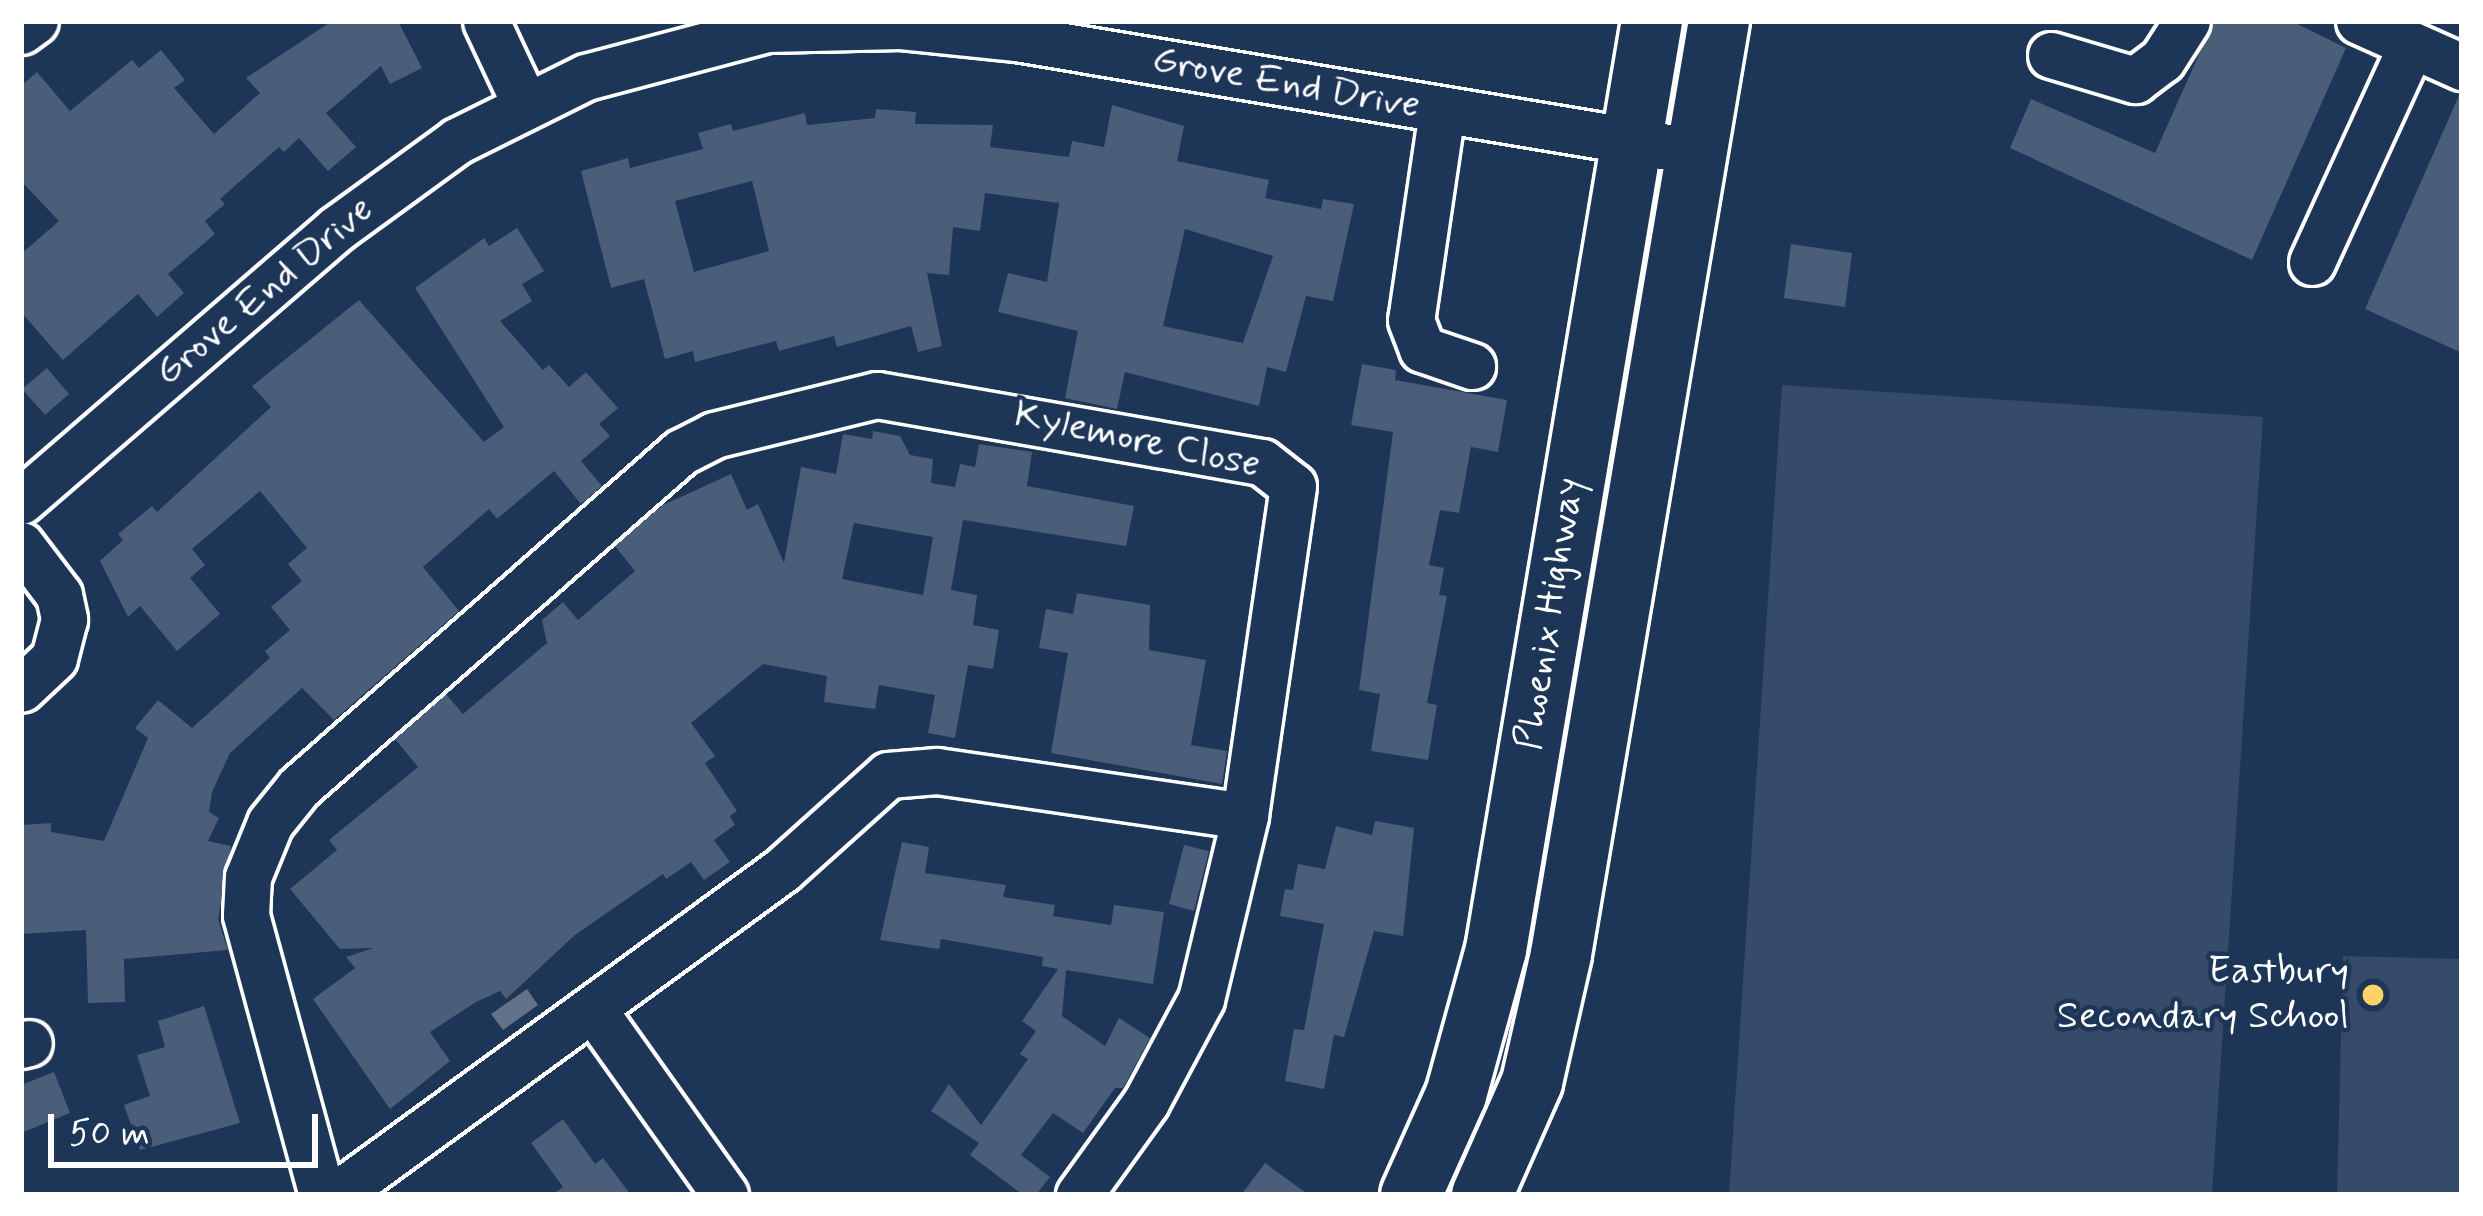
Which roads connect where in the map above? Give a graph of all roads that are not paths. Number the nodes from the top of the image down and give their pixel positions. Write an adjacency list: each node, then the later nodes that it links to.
1 (35, 21): 8 (street)
2 (486, 21): 12 (street)
3 (1652, 21): 14 (main road, Phoenix Highway)
4 (1719, 21): 15 (main road, Phoenix Highway)
5 (2187, 21): 10 (street)
6 (2359, 21): 9 (street)
7 (766, 25): 12 (street, Grove End Drive); 13 (street, Grove End Drive)
8 (21, 31)
9 (2411, 46): 11 (street); 16 (street)
10 (2051, 55)
11 (2462, 67)
12 (524, 103): 18 (street, Grove End Drive)
13 (1442, 111): 14 (street, Grove End Drive); 17 (street)
14 (1628, 144): 15 (street, Grove End Drive); 27 (main road, Phoenix Highway)
15 (1698, 152): 28 (main road, Phoenix Highway)
16 (2312, 262)
17 (1472, 366)
18 (21, 501)
19 (32, 558): 20 (street)
20 (21, 688)
21 (1245, 816): 22 (street); 23 (street, Kylemore Close); 26 (street)
22 (593, 1009): 24 (street); 25 (street)
23 (322, 1195)
24 (336, 1195)
25 (725, 1195)
26 (1079, 1195)
27 (1411, 1195)
28 (1482, 1195)

